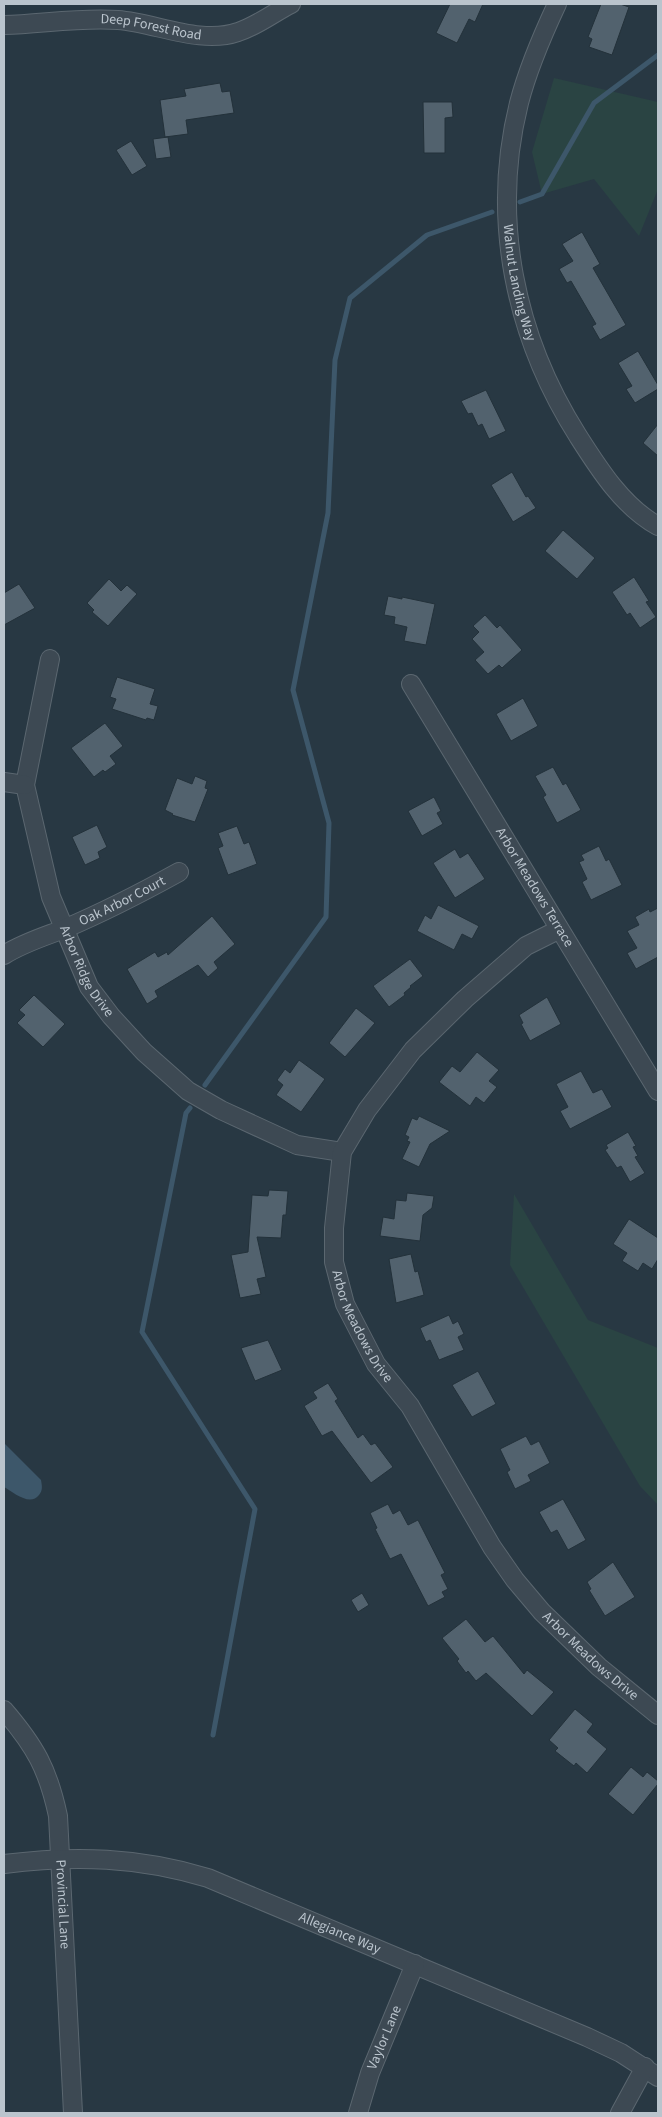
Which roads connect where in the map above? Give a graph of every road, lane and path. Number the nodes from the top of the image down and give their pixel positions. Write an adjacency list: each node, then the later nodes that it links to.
1 (291, 4): 3 (street, Deep Forest Road)
2 (556, 4): 4 (street, Walnut Landing Way)
3 (4, 25)
4 (658, 526)
5 (50, 659): 8 (street, Arbor Ridge Drive)
6 (411, 684): 11 (street, Arbor Meadows Terrace)
7 (4, 782): 8 (street)
8 (25, 785): 10 (street, Arbor Ridge Drive)
9 (179, 872): 10 (street, Oak Arbor Court)
10 (64, 929): 12 (street, Oak Arbor Court); 14 (street, Arbor Ridge Drive)
11 (558, 930): 13 (street, Arbor Meadows Terrace); 14 (street, Arbor Meadows Drive)
12 (4, 955)
13 (658, 1091)
14 (342, 1152): 16 (street, Arbor Meadows Drive)
15 (4, 1710): 17 (street, Provincial Lane)
16 (658, 1715)
17 (60, 1859): 18 (street, Allegiance Way); 19 (street, Allegiance Way); 21 (street, Provincial Lane)
18 (4, 1864)
19 (415, 1964): 20 (street, Allegiance Way); 22 (street, Vaylor Lane)
20 (652, 2072): 23 (street)
21 (74, 2113)
22 (358, 2113)
23 (620, 2113)

